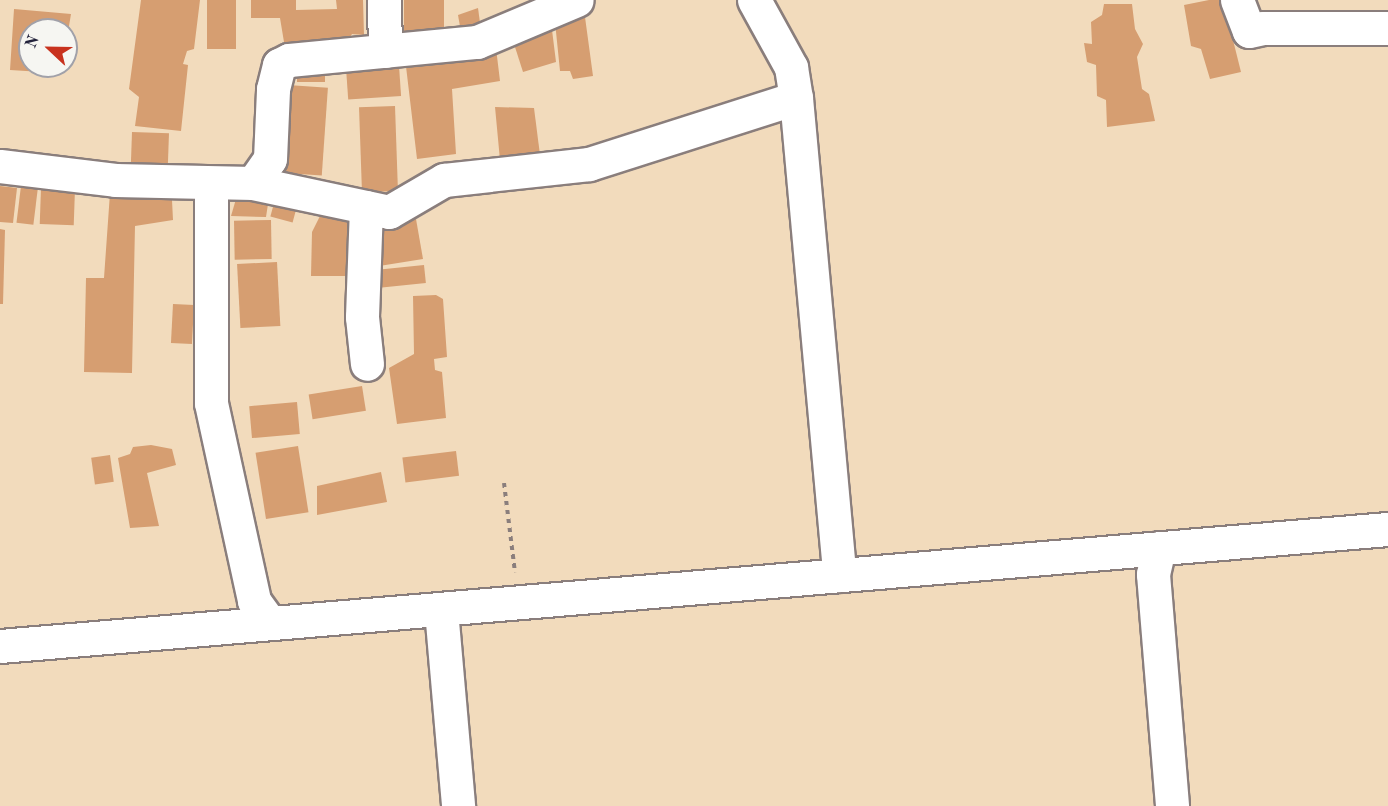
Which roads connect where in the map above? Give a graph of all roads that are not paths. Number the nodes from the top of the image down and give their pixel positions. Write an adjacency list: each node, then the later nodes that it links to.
1 (384, 0): 6 (street)
2 (576, 0): 6 (street)
3 (754, 0): 7 (street)
4 (1237, 0): 5 (street)
5 (1388, 28)
6 (385, 51): 9 (street)
7 (796, 98): 11 (street); 15 (street)
8 (0, 166): 10 (street)
9 (253, 183): 10 (street); 11 (street)
10 (211, 184): 17 (street)
11 (366, 207): 12 (street)
12 (367, 364)
13 (1388, 529): 14 (street)
14 (1159, 549): 15 (street); 20 (street)
15 (839, 575): 16 (street)
16 (441, 610): 17 (street); 19 (street)
17 (269, 622): 18 (street)
18 (0, 646)
19 (458, 806)
20 (1172, 806)

